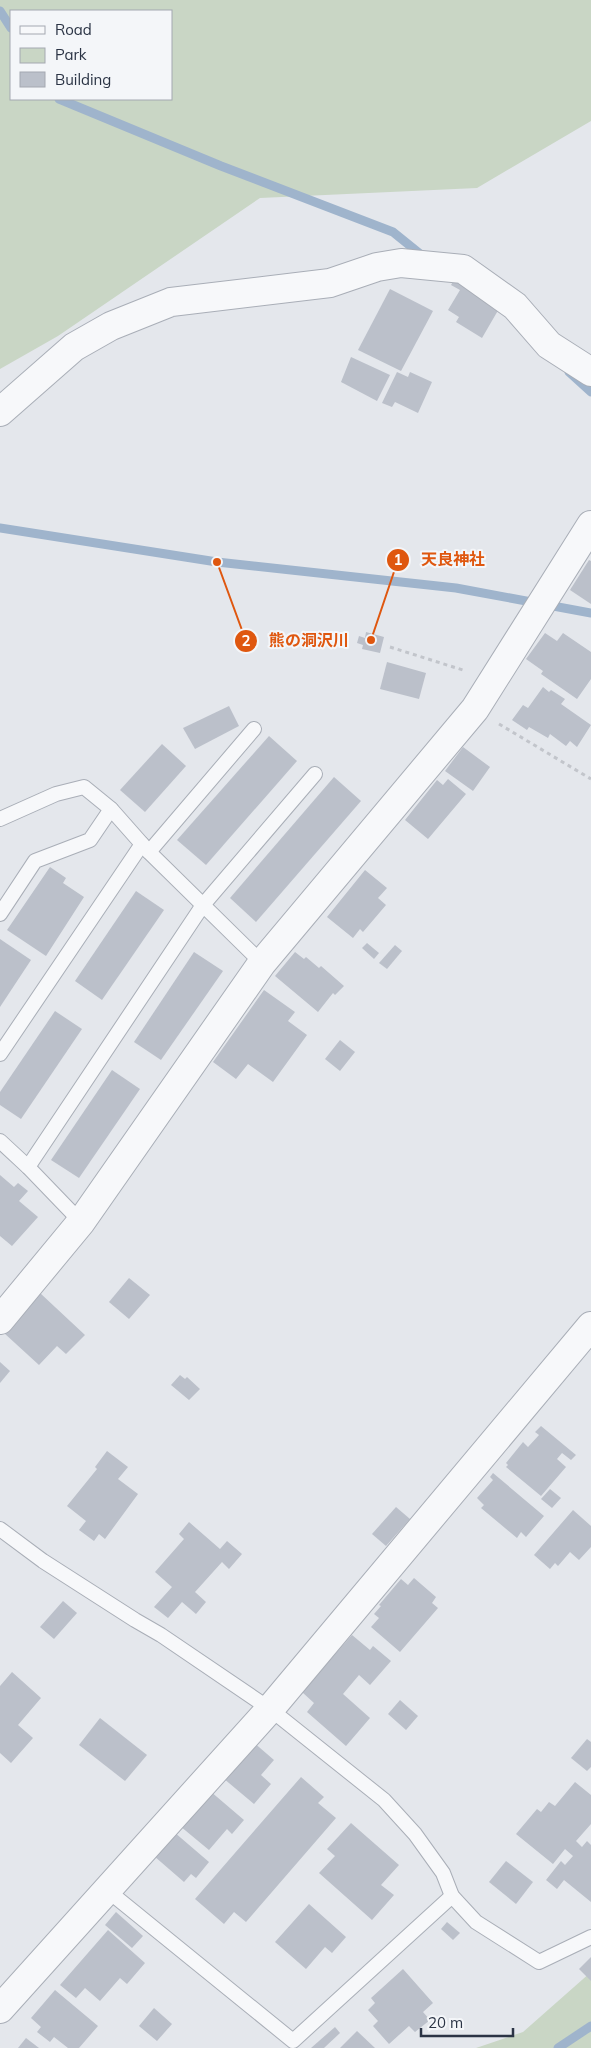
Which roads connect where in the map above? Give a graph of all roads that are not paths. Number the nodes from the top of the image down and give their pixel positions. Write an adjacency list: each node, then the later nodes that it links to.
1 (591, 372): 2 (street)
2 (0, 412)
3 (591, 525): 11 (street)
4 (254, 729): 8 (lane)
5 (315, 774): 9 (lane)
6 (111, 809): 7 (lane); 8 (lane); 10 (lane)
7 (0, 819)
8 (145, 848): 9 (lane); 12 (lane)
9 (204, 906): 11 (lane); 14 (lane)
10 (0, 914)
11 (262, 963): 15 (street)
12 (0, 1054)
13 (0, 1141): 14 (lane)
14 (28, 1166): 15 (lane)
15 (81, 1222): 16 (street)
16 (0, 1320)
17 (591, 1326): 19 (street)
18 (0, 1529): 19 (lane)
19 (270, 1709): 20 (street); 21 (lane)
20 (107, 1890): 21 (lane); 23 (street)
21 (452, 1896): 22 (lane)
22 (591, 1937)
23 (0, 2008)

